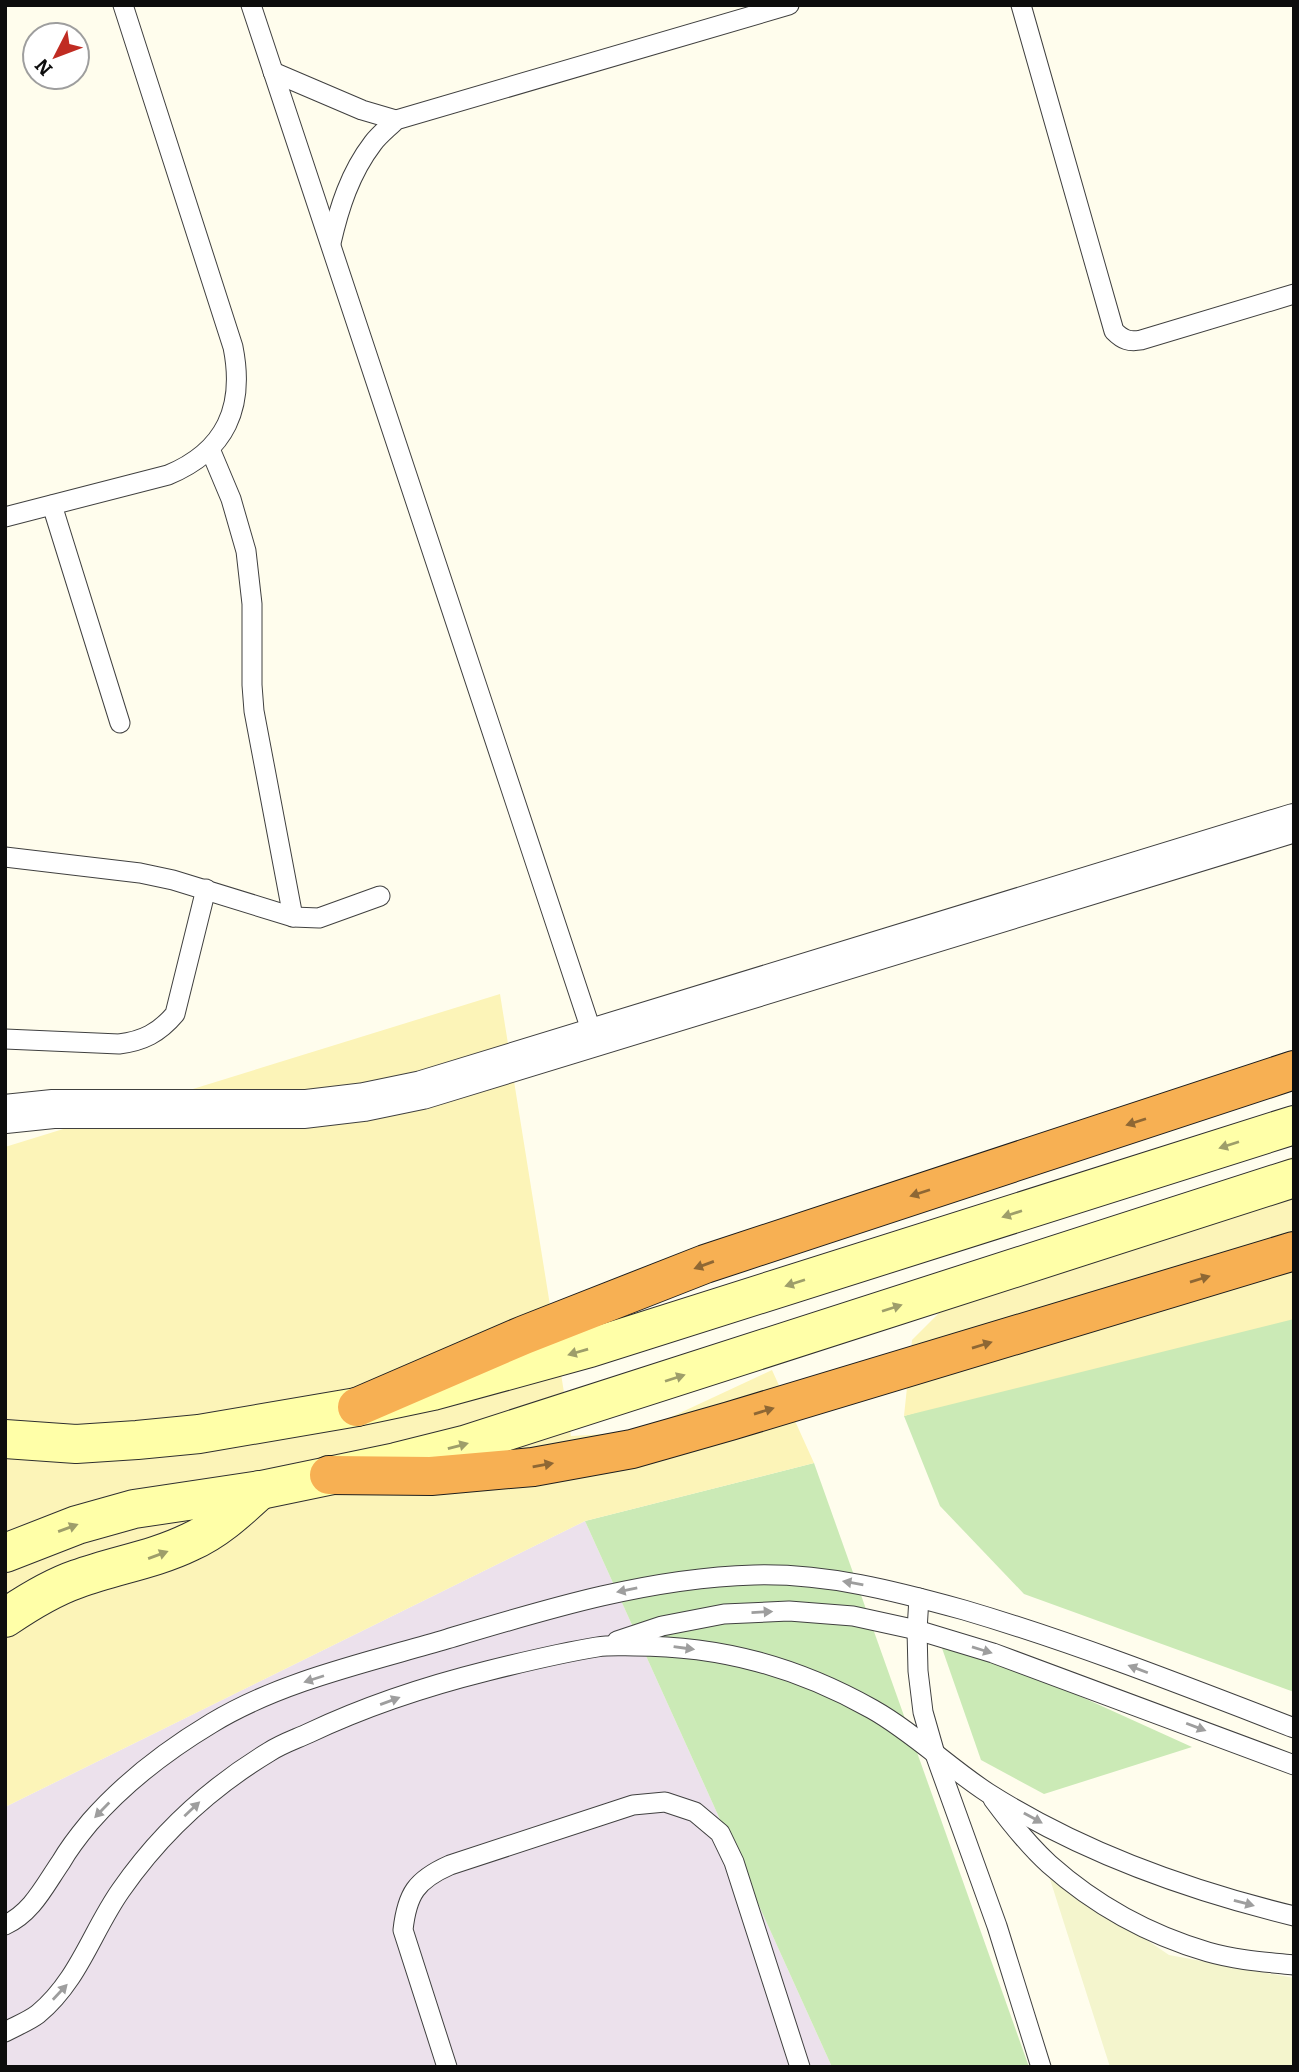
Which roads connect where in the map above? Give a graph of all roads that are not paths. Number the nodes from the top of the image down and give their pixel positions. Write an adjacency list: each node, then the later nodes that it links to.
1 (123, 5): 9 (lane)
2 (251, 5): 5 (lane)
3 (789, 5): 6 (lane)
4 (1021, 5): 8 (lane)
5 (272, 72): 6 (lane); 7 (lane)
6 (396, 120): 7 (lane)
7 (331, 246): 19 (lane)
8 (1294, 294)
9 (210, 449): 10 (lane); 17 (lane)
10 (52, 505): 11 (lane); 12 (lane)
11 (5, 517)
12 (120, 723)
13 (1294, 823): 19 (street)
14 (5, 857): 15 (lane)
15 (206, 889): 17 (lane); 18 (lane)
16 (380, 896): 17 (lane)
17 (293, 917)
18 (5, 1039)
19 (594, 1039): 21 (street)
20 (1294, 1070): 25 (highway, one-way to 25)
21 (5, 1114)
22 (1294, 1125): 25 (main road, one-way to 25)
23 (1294, 1178): 27 (main road, one-way to 23)
24 (1294, 1251): 27 (highway, one-way to 24)
25 (357, 1407): 26 (main road)
26 (5, 1439)
27 (329, 1475): 28 (main road)
28 (261, 1490): 29 (main road, one-way to 28); 31 (main road, one-way to 28)
29 (5, 1553)
30 (919, 1598): 32 (lane); 34 (lane, one-way to 30); 39 (lane, one-way to 39)
31 (5, 1618)
32 (917, 1630): 33 (lane, one-way to 32); 35 (lane); 36 (lane, one-way to 36)
33 (601, 1647): 35 (lane, one-way to 35); 41 (lane, one-way to 33)
34 (1294, 1728)
35 (935, 1754): 37 (lane); 44 (lane)
36 (1294, 1765)
37 (988, 1793): 38 (lane, one-way to 38); 40 (lane)
38 (1294, 1916)
39 (5, 1925)
40 (1294, 1965)
41 (5, 2032)
42 (447, 2067): 43 (lane)
43 (800, 2067)
44 (1041, 2067)

